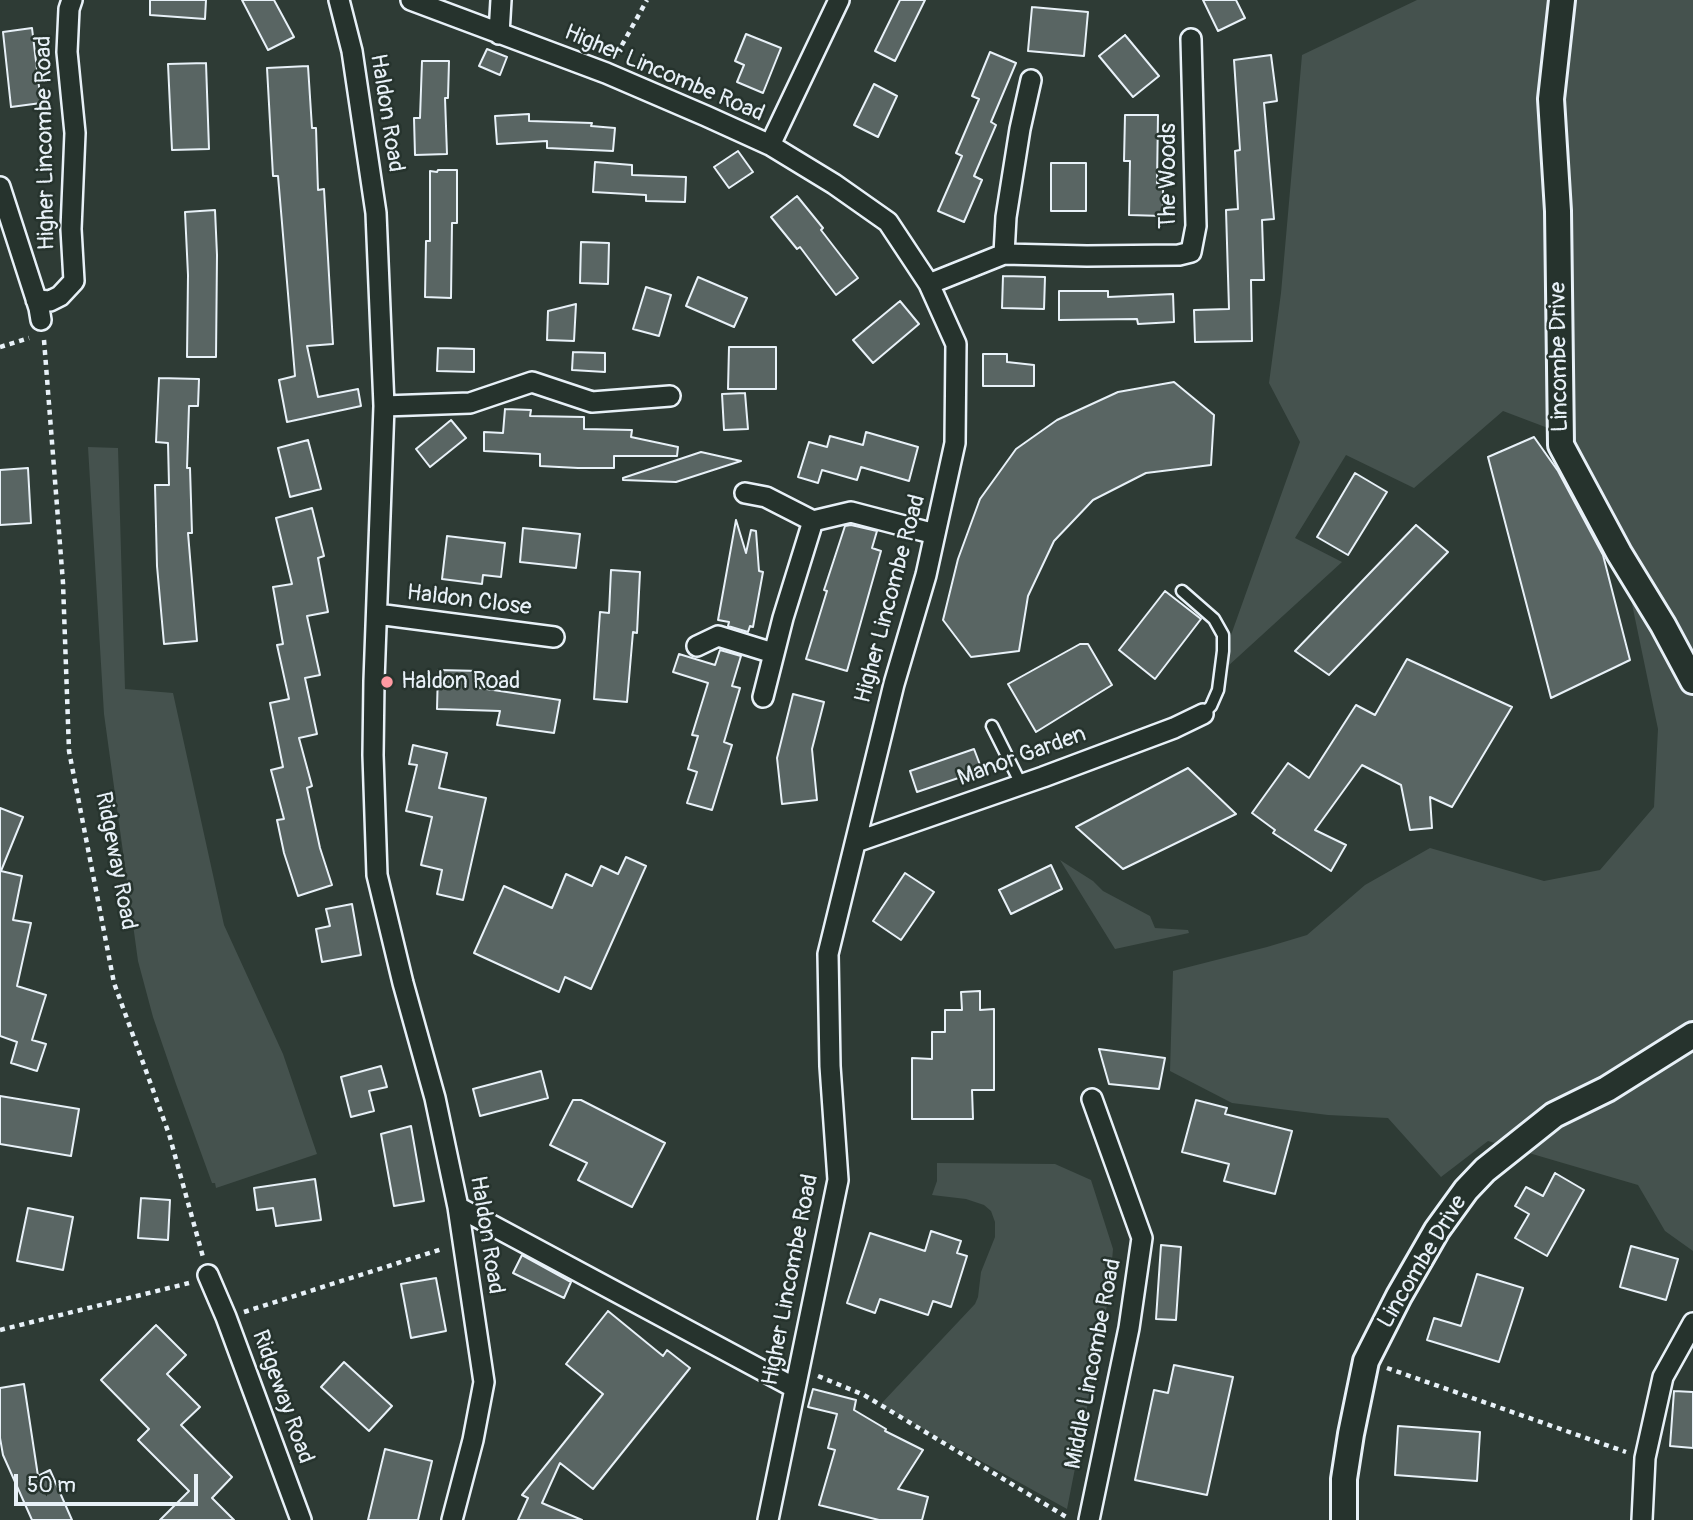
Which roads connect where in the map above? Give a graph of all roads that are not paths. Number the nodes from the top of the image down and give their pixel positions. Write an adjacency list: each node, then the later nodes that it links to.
1 (72, 0): 14 (street, Higher Lincombe Road)
2 (339, 0): 17 (street, Haldon Road)
3 (411, 0): 7 (street, Higher Lincombe Road)
4 (501, 0): 7 (street)
5 (839, 0): 10 (street)
6 (1562, 0): 26 (street, Lincombe Drive)
7 (499, 34): 10 (street, Higher Lincombe Road)
8 (1191, 39): 12 (street, The Woods)
9 (1031, 80): 12 (street)
10 (770, 145): 13 (street, Higher Lincombe Road)
11 (0, 187): 14 (street)
12 (1004, 254): 13 (street, The Woods)
13 (929, 284): 20 (street, Higher Lincombe Road)
14 (36, 300): 15 (street)
15 (42, 327)
16 (670, 396): 17 (street)
17 (384, 406): 22 (street, Haldon Road)
18 (745, 493): 19 (street)
19 (813, 521): 20 (street); 25 (street)
20 (936, 534): 31 (street, Higher Lincombe Road)
21 (1182, 591): 28 (lane)
22 (377, 614): 23 (street, Haldon Close); 34 (street, Haldon Road)
23 (554, 637)
24 (697, 646): 25 (street)
25 (773, 653): 27 (street)
26 (1693, 681)
27 (763, 697)
28 (1203, 714): 30 (street, Manor Garden)
29 (992, 726): 30 (lane)
30 (1021, 784): 31 (street, Manor Garden)
31 (856, 842): 37 (street, Higher Lincombe Road)
32 (1693, 1035): 42 (street, Lincombe Drive)
33 (1092, 1099): 41 (street, Middle Lincombe Road)
34 (458, 1207): 37 (street); 39 (street, Haldon Road)
35 (208, 1275): 38 (street, Ridgeway Road)
36 (1693, 1323): 43 (street)
37 (795, 1388): 40 (street, Higher Lincombe Road)
38 (301, 1520)
39 (452, 1520)
40 (768, 1520)
41 (1089, 1520)
42 (1344, 1520)
43 (1642, 1520)

